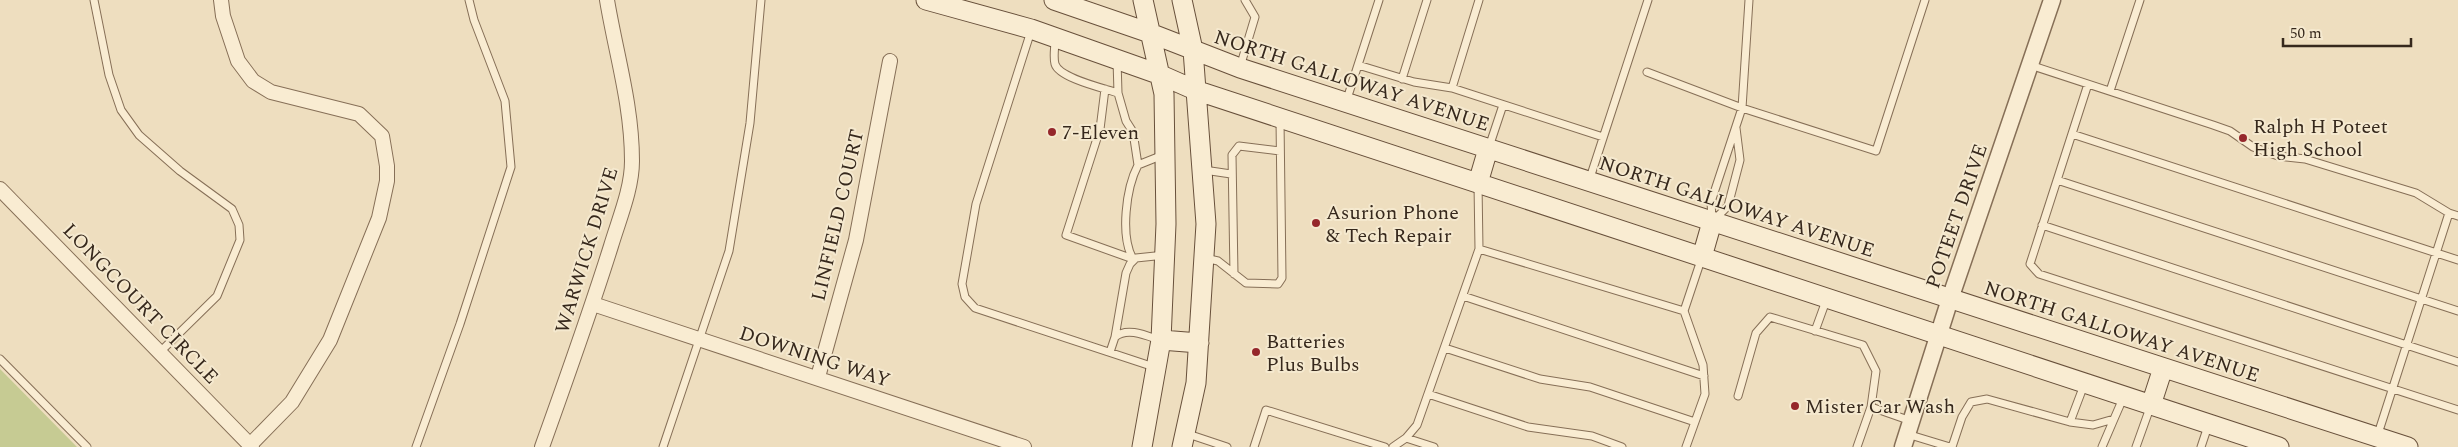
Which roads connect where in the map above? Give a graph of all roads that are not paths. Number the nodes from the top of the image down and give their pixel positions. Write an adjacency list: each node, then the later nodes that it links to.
1 (94, 0): 81 (lane)
2 (221, 0): 105 (street)
3 (469, 0): 108 (lane)
4 (607, 0): 70 (street, WARWICK DRIVE)
5 (761, 0): 76 (lane)
6 (926, 0): 19 (main road)
7 (1054, 0): 20 (main road, NORTH GALLOWAY AVENUE)
8 (1143, 0): 20 (main road)
9 (1182, 0): 22 (main road)
10 (1245, 0): 27 (lane)
11 (1379, 0): 25 (lane)
12 (1427, 0): 30 (lane)
13 (1479, 0): 32 (lane)
14 (1648, 0): 43 (lane)
15 (1749, 0): 39 (lane)
16 (1925, 0): 39 (lane)
17 (2052, 0): 26 (street, POTEET DRIVE)
18 (2140, 0): 35 (lane)
19 (1031, 29): 21 (main road); 82 (lane)
20 (1150, 33): 22 (main road, NORTH GALLOWAY AVENUE); 29 (main road)
21 (1055, 38): 23 (main road); 33 (lane)
22 (1193, 50): 27 (main road, NORTH GALLOWAY AVENUE); 34 (main road)
23 (1117, 60): 29 (main road); 36 (lane)
24 (890, 61): 88 (street, LINFIELD COURT)
25 (1358, 65): 30 (lane); 37 (lane)
26 (2030, 65): 31 (lane); 68 (street, POTEET DRIVE)
27 (1240, 68): 37 (main road, NORTH GALLOWAY AVENUE)
28 (1647, 72): 39 (lane)
29 (1161, 75): 34 (main road); 46 (main road)
30 (1402, 78): 32 (lane)
31 (2088, 84): 35 (lane); 42 (lane)
32 (1452, 88): 38 (lane)
33 (1105, 89): 36 (lane); 63 (lane)
34 (1195, 90): 40 (main road); 48 (main road)
35 (2110, 91): 54 (lane)
36 (1118, 93): 47 (lane)
37 (1346, 103): 44 (main road, NORTH GALLOWAY AVENUE)
38 (1503, 105): 43 (lane); 44 (lane)
39 (1742, 108): 41 (lane)
40 (1280, 118): 45 (lane); 52 (main road)
41 (1736, 126): 56 (lane); 56 (lane)
42 (2072, 134): 50 (lane); 59 (lane)
43 (1603, 137): 51 (lane)
44 (1488, 149): 51 (main road, NORTH GALLOWAY AVENUE); 52 (main road)
45 (1280, 151): 49 (lane); 65 (lane)
46 (1165, 154): 47 (lane); 60 (main road)
47 (1138, 165): 63 (lane)
48 (1204, 170): 49 (lane); 62 (main road)
49 (1231, 174): 65 (lane)
50 (2057, 180): 57 (lane); 69 (lane)
51 (1589, 182): 56 (main road, NORTH GALLOWAY AVENUE)
52 (1478, 183): 58 (lane); 61 (main road)
53 (0, 189): 81 (street, LONGCOURT CIRCLE)
54 (2448, 214): 55 (lane); 59 (lane)
55 (2458, 216)
56 (1712, 222): 61 (main road); 68 (main road, NORTH GALLOWAY AVENUE)
57 (2042, 225): 79 (lane); 90 (lane)
58 (1479, 249): 66 (lane); 71 (lane)
59 (2436, 253): 64 (lane); 69 (lane)
60 (1165, 255): 63 (lane); 77 (main road)
61 (1702, 257): 67 (main road); 71 (lane)
62 (1204, 258): 65 (lane); 78 (main road)
63 (1133, 259): 75 (lane)
64 (2458, 260)
65 (1234, 274)
66 (1463, 296): 80 (lane); 87 (lane)
67 (1827, 298): 73 (lane); 74 (main road)
68 (1950, 299): 74 (street, POTEET DRIVE); 86 (main road, NORTH GALLOWAY AVENUE)
69 (2421, 299): 72 (lane); 79 (lane)
70 (593, 304): 76 (street, DOWNING WAY); 109 (street, WARWICK DRIVE)
71 (1684, 311): 87 (lane)
72 (2458, 311)
73 (1815, 331): 92 (lane); 95 (lane)
74 (1939, 335): 89 (main road); 101 (street, POTEET DRIVE)
75 (1115, 337): 77 (lane); 82 (lane)
76 (700, 339): 88 (street, DOWNING WAY); 110 (lane)
77 (1161, 340): 78 (main road); 85 (main road)
78 (1199, 343): 103 (main road)
79 (2406, 345): 84 (lane); 90 (lane)
80 (1444, 348): 91 (lane); 98 (lane)
81 (161, 351): 105 (street, LONGCOURT CIRCLE)
82 (1110, 352): 85 (lane)
83 (0, 359): 107 (lane)
84 (2458, 362)
85 (1157, 368): 112 (main road)
86 (2163, 368): 94 (main road); 104 (main road, NORTH GALLOWAY AVENUE)
87 (1704, 376): 98 (lane)
88 (818, 377): 111 (street, DOWNING WAY)
89 (2085, 383): 93 (main road); 99 (lane)
90 (2392, 388): 96 (lane); 104 (lane)
91 (1428, 394): 102 (lane); 118 (lane)
92 (1738, 396)
93 (2124, 396): 94 (main road); 97 (lane)
94 (2151, 405): 100 (main road); 123 (lane)
95 (1871, 407): 101 (lane); 120 (lane)
96 (2458, 410)
97 (2114, 419): 99 (lane); 122 (lane)
98 (1695, 422): 119 (lane)
99 (2070, 422): 121 (lane)
100 (2209, 424): 106 (main road); 124 (lane)
101 (1907, 434): 121 (lane)
102 (1406, 438): 116 (lane); 117 (lane)
103 (1184, 440): 113 (lane)
104 (2388, 444)
105 (251, 446)
106 (2276, 446)
107 (87, 447)
108 (416, 447)
109 (542, 447)
110 (662, 447)
111 (1024, 447)
112 (1142, 447)
113 (1228, 447)
114 (1254, 447): 115 (lane)
115 (1385, 447)
116 (1393, 447)
117 (1434, 447)
118 (1622, 447)
119 (1686, 447)
120 (1857, 447)
121 (1951, 447)
122 (2102, 447)
123 (2136, 447)
124 (2201, 447)

